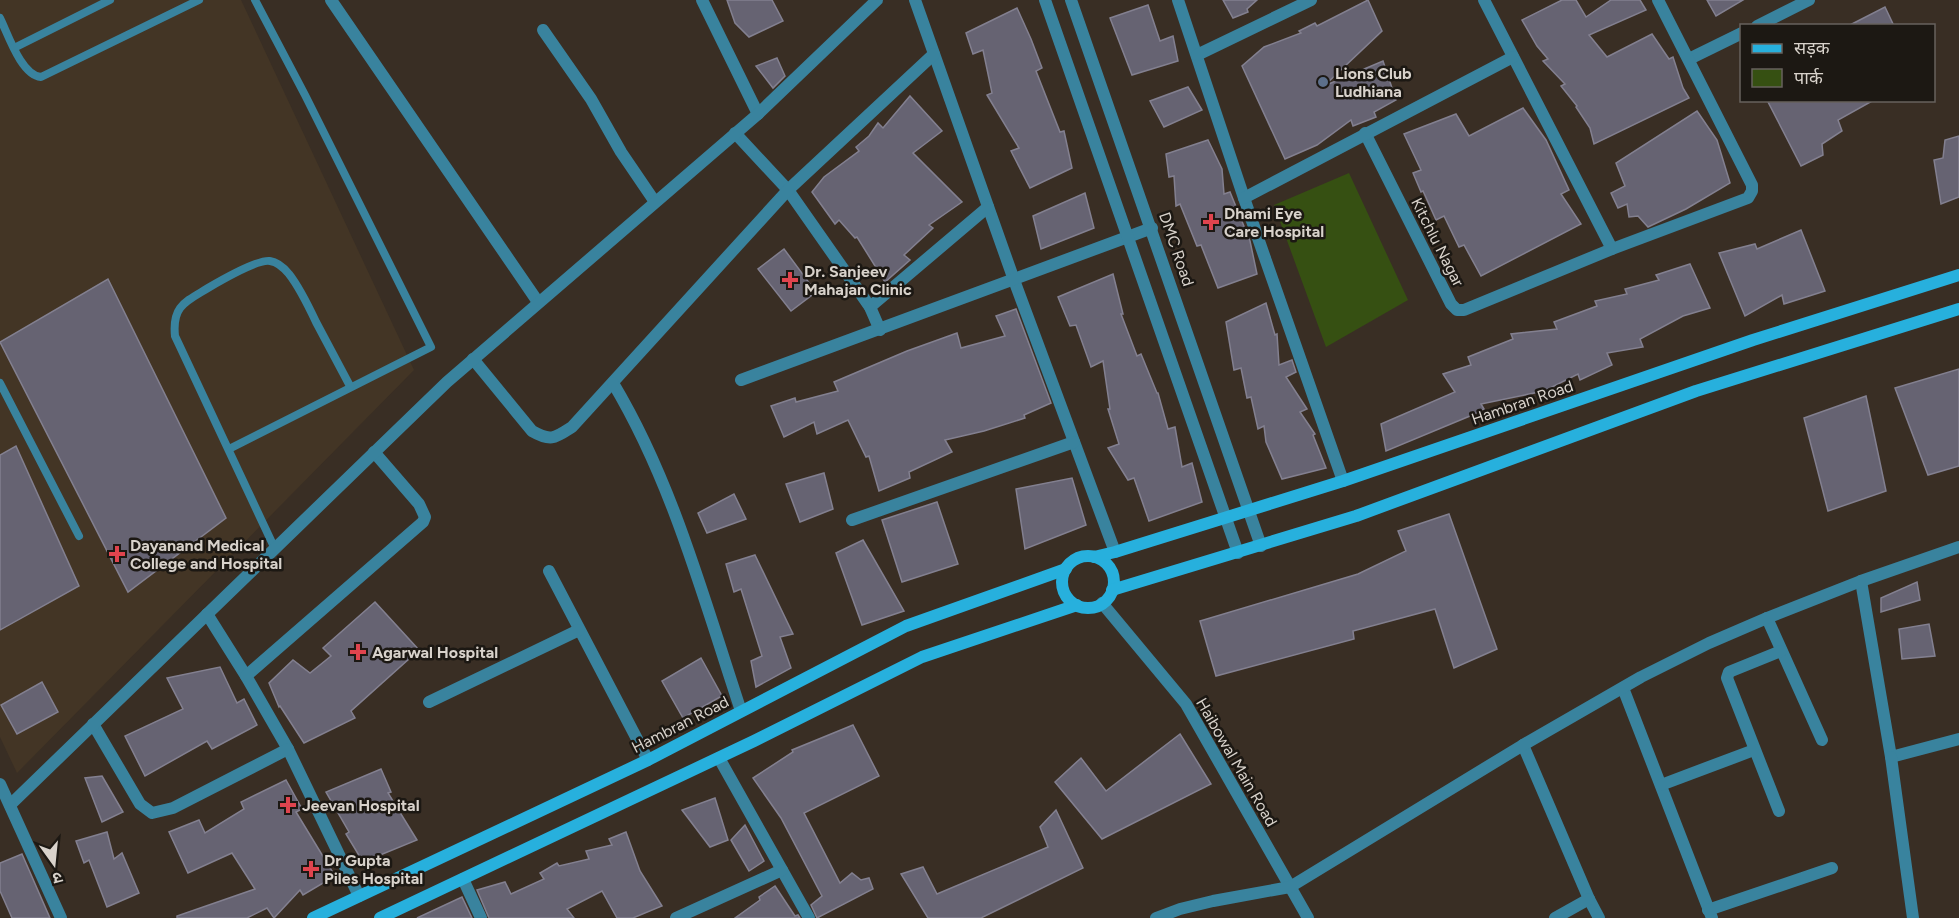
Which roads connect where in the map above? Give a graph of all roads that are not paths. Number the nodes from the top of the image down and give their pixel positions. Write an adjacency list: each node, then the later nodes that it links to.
1 (110, 0): 19 (lane)
2 (199, 0): 19 (lane)
3 (255, 0): 44 (lane)
4 (331, 0): 36 (street)
5 (702, 0): 24 (street)
6 (877, 0): 24 (street)
7 (915, 0): 20 (street)
8 (1045, 0): 32 (street)
9 (1071, 0): 31 (street, DMC Road)
10 (1178, 0): 21 (street)
11 (1311, 0): 21 (street)
12 (1484, 0): 22 (street)
13 (1658, 0): 23 (street, Kitchlu Nagar)
14 (1809, 0): 16 (street)
15 (0, 18): 19 (lane)
16 (1761, 24)
17 (543, 30): 29 (street)
18 (1740, 34): 23 (street)
19 (14, 48)
20 (934, 54): 27 (street); 30 (street)
21 (1197, 55): 28 (street)
22 (1513, 57): 26 (street); 33 (street)
23 (1689, 59): 33 (street, Kitchlu Nagar)
24 (758, 114): 25 (street)
25 (735, 133): 27 (street); 29 (street)
26 (1365, 133): 28 (street); 33 (street, Kitchlu Nagar)
27 (788, 190): 37 (street); 43 (street)
28 (1244, 198): 48 (street)
29 (655, 202): 36 (street)
30 (988, 207): 35 (street); 37 (street)
31 (1152, 228): 32 (street); 49 (street, DMC Road)
32 (1128, 237): 35 (street); 50 (street)
33 (1612, 249)
34 (1959, 276): 48 (main road, Hambran Road)
35 (1014, 280): 39 (street); 45 (street)
36 (538, 302): 40 (street)
37 (870, 307): 39 (street)
38 (1959, 309): 53 (main road)
39 (880, 330): 41 (street)
40 (473, 359): 43 (street); 47 (street)
41 (741, 380)
42 (0, 382): 52 (lane)
43 (613, 382): 72 (street)
44 (350, 386): 46 (lane); 46 (lane)
45 (1074, 442): 51 (street); 56 (street)
46 (229, 449): 55 (lane)
47 (374, 452): 55 (street); 69 (street)
48 (1343, 481): 49 (main road, Hambran Road)
49 (1249, 510): 50 (main road, Hambran Road); 53 (street, DMC Road)
50 (1226, 517): 56 (main road, Hambran Road); 57 (street)
51 (852, 520)
52 (79, 536)
53 (1261, 546): 57 (main road)
54 (1959, 547): 61 (street)
55 (275, 549): 65 (street)
56 (1115, 552): 58 (main road, Hambran Road)
57 (1238, 553): 62 (main road)
58 (1094, 557): 59 (main road); 62 (main road)
59 (1066, 569): 64 (main road); 72 (main road, Hambran Road)
60 (549, 571): 67 (street)
61 (1861, 581): 66 (street); 79 (street)
62 (1112, 590): 63 (main road)
63 (1102, 603): 64 (main road); 89 (street, Haibowal Main Road)
64 (1077, 605): 80 (main road)
65 (207, 614): 69 (street); 73 (street)
66 (1767, 618): 68 (street); 70 (street)
67 (579, 630): 71 (street); 81 (street)
68 (1781, 651): 75 (street); 78 (street)
69 (246, 676): 77 (street)
70 (1623, 688): 76 (street); 83 (street)
71 (429, 702)
72 (741, 711): 81 (main road, Hambran Road)
73 (93, 724): 77 (street); 84 (street)
74 (1959, 739): 79 (street)
75 (1822, 740)
76 (1523, 745): 89 (street); 91 (street)
77 (288, 749): 90 (street)
78 (1754, 750): 83 (street); 85 (street)
79 (1891, 757): 103 (street)
80 (719, 758): 87 (street); 88 (main road)
81 (648, 760): 90 (main road, Hambran Road)
82 (0, 784): 84 (street)
83 (1661, 785): 92 (street)
84 (9, 805): 93 (street)
85 (1779, 810)
86 (1832, 868): 92 (street)
87 (782, 870): 97 (street); 98 (street)
88 (463, 879): 95 (main road); 96 (street)
89 (1290, 886): 99 (street); 100 (street, Haibowal Main Road)
90 (359, 896): 94 (main road, Hambran Road)
91 (1589, 898): 101 (street); 102 (street)
92 (1710, 914)
93 (61, 918)
94 (313, 918)
95 (380, 918)
96 (482, 918)
97 (676, 918)
98 (809, 918)
99 (1156, 918)
100 (1308, 918)
101 (1556, 918)
102 (1599, 918)
103 (1913, 918)

